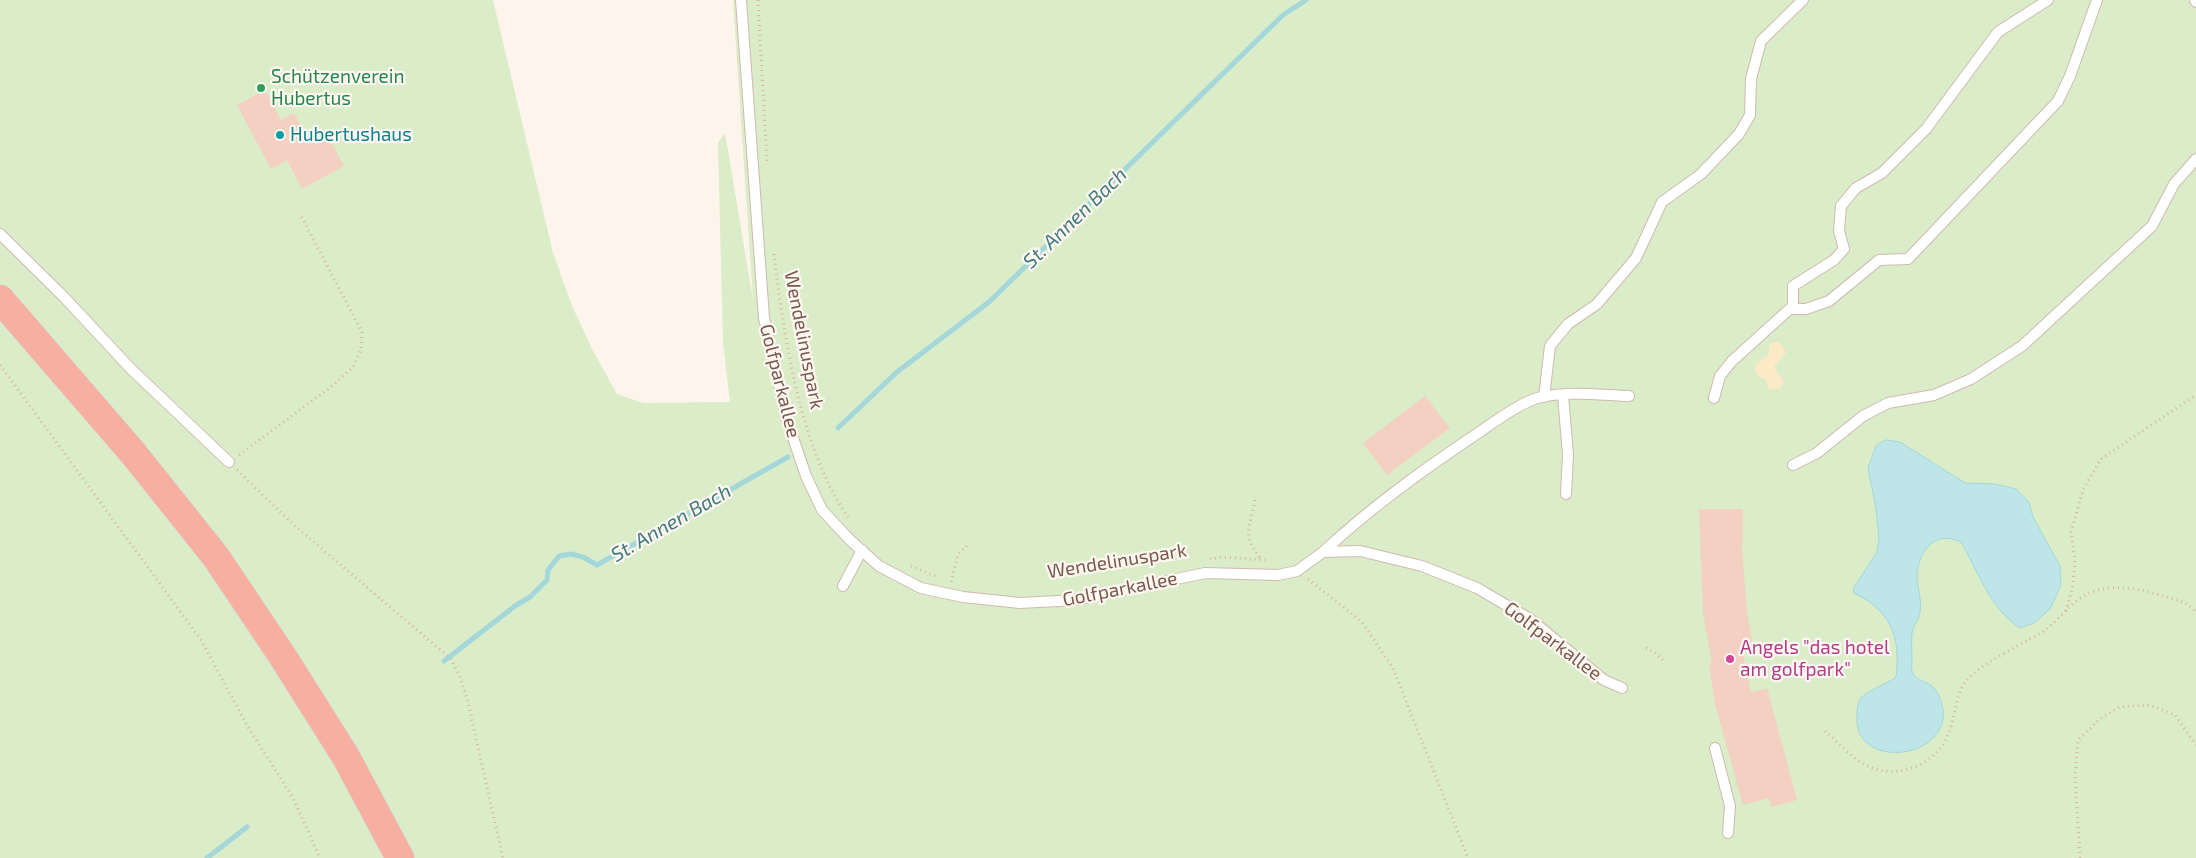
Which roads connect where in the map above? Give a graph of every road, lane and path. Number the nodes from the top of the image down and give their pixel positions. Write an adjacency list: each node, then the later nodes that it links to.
1 (741, 0): 25 (lane, Golfparkallee)
2 (758, 0): 7 (path)
3 (1803, 0): 17 (lane)
4 (2048, 0): 12 (lane)
5 (2096, 0): 12 (lane)
6 (2196, 159): 20 (lane)
7 (768, 172)
8 (300, 214): 19 (path)
9 (0, 234): 19 (lane)
10 (773, 248): 23 (path, Wendelinuspark)
11 (0, 299): 44 (highway)
12 (1790, 309): 18 (lane)
13 (0, 365): 43 (path)
14 (1563, 395): 16 (lane); 17 (lane); 21 (lane)
15 (2196, 395): 34 (path)
16 (1629, 396)
17 (1544, 397): 26 (lane)
18 (1714, 398)
19 (229, 462): 45 (path)
20 (1793, 465)
21 (1566, 494)
22 (1256, 500): 28 (path)
23 (850, 520)
24 (969, 544): 31 (path)
25 (862, 550): 30 (lane, Golfparkallee); 33 (lane)
26 (1323, 552): 30 (lane, Golfparkallee); 38 (lane, Golfparkallee)
27 (1203, 560): 28 (path, Wendelinuspark)
28 (1262, 560): 30 (path, Wendelinuspark)
29 (908, 565): 31 (path)
30 (1296, 571): 46 (path, Wendelinuspark)
31 (951, 581): 32 (path)
32 (959, 582)
33 (843, 586)
34 (2066, 612): 35 (path); 39 (path)
35 (2196, 613)
36 (1646, 648): 37 (path)
37 (1666, 663)
38 (1622, 688)
39 (1825, 731)
40 (2196, 745): 47 (path)
41 (1715, 748): 42 (lane)
42 (1728, 833)
43 (320, 858)
44 (400, 858)
45 (503, 858)
46 (1468, 858)
47 (2080, 858)

